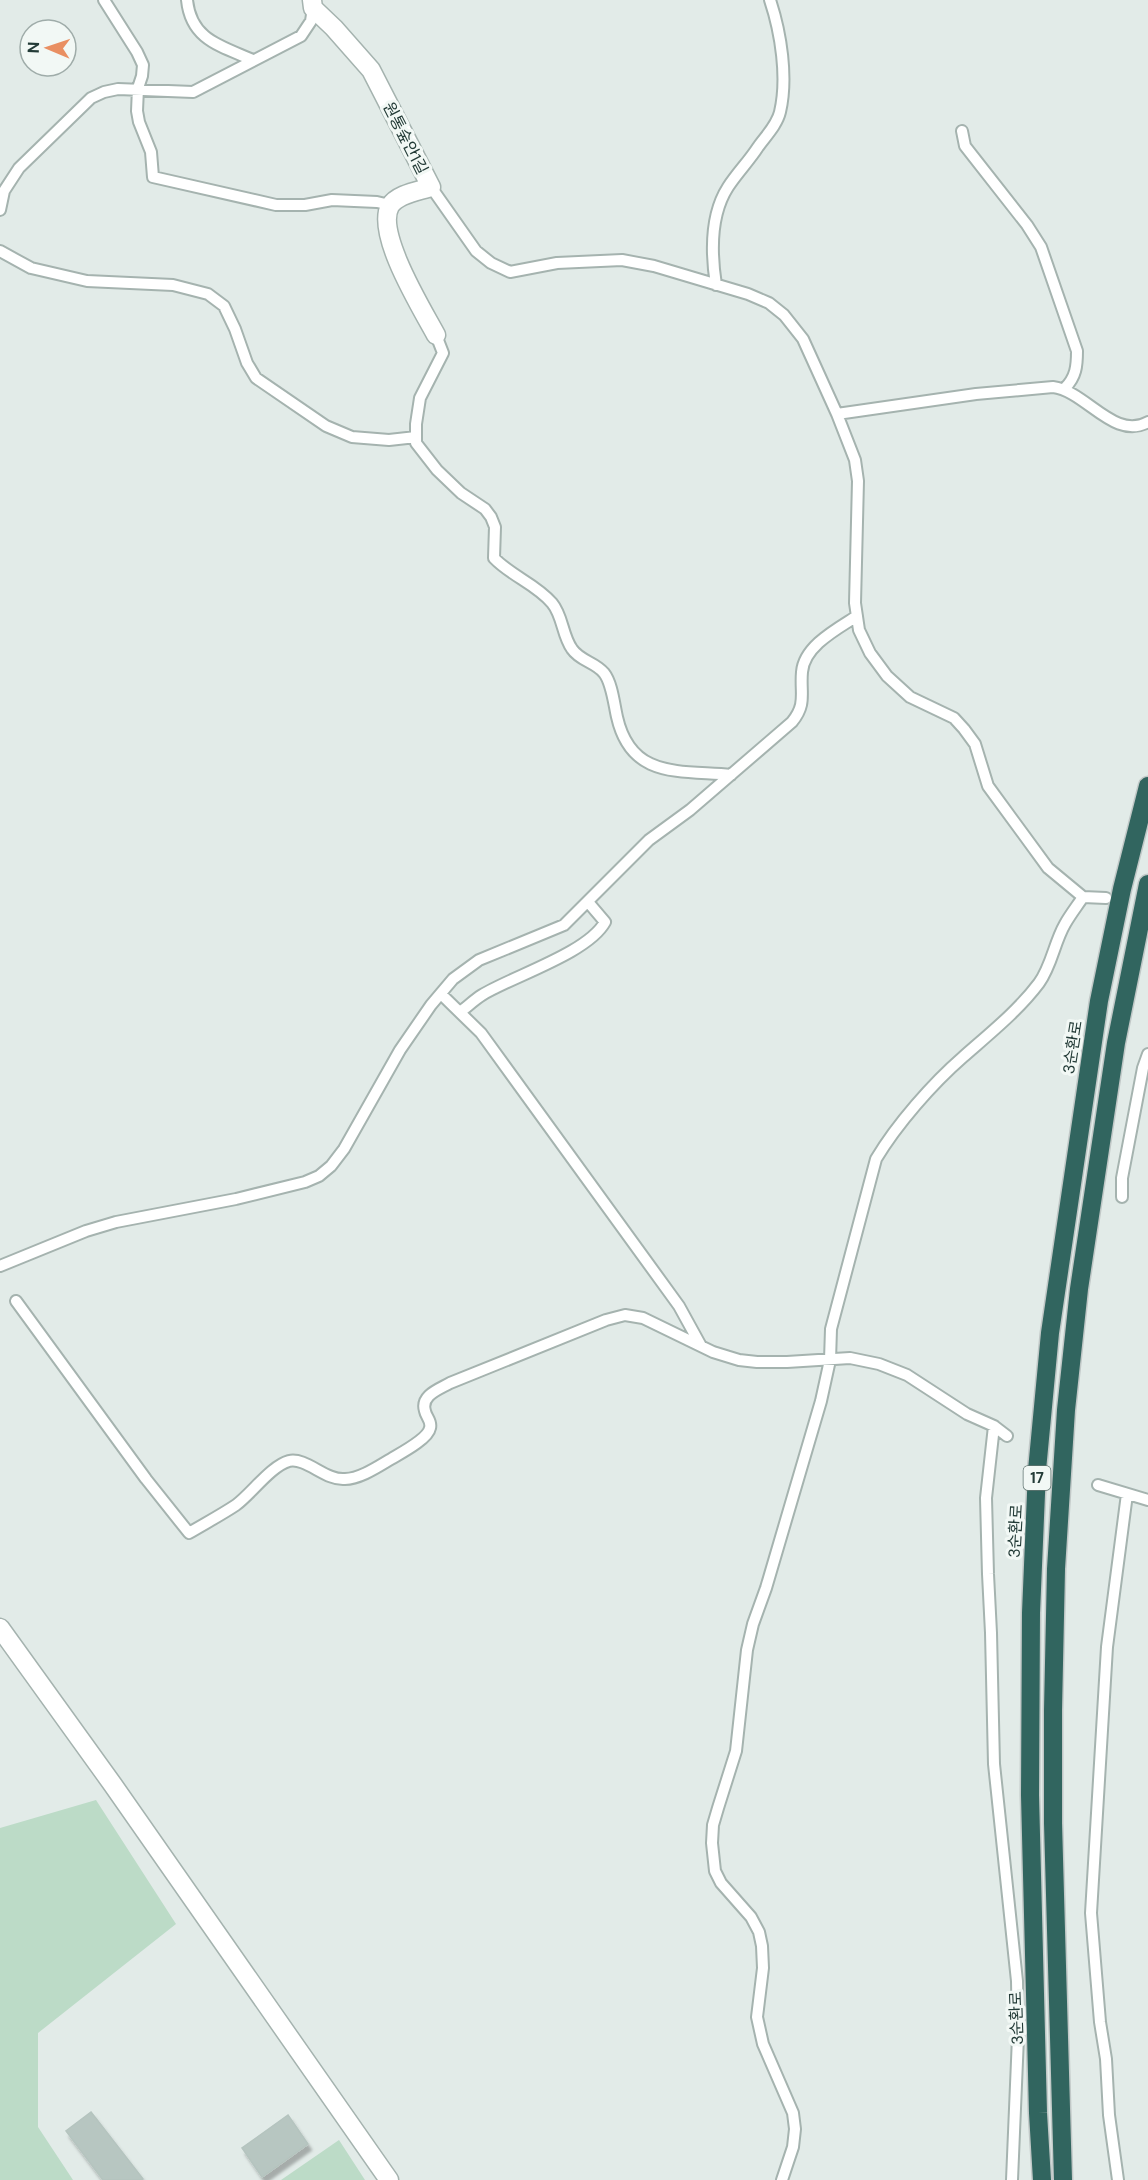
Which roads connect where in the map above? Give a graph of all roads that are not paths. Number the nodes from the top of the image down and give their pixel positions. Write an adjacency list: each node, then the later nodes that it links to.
1 (104, 0): 6 (lane)
2 (186, 0): 5 (lane)
3 (770, 0): 12 (lane)
4 (312, 4): 5 (lane); 8 (street, 원통숲안1길)
5 (254, 60): 6 (lane)
6 (138, 88): 9 (lane); 10 (lane)
7 (962, 131): 14 (lane)
8 (431, 187): 9 (street, 원통숲안1길); 12 (lane)
9 (390, 205): 13 (street)
10 (0, 210)
11 (0, 251): 17 (lane)
12 (716, 285): 15 (lane)
13 (436, 335): 17 (lane)
14 (1065, 388): 15 (lane); 16 (lane)
15 (837, 414): 18 (lane)
16 (1148, 422)
17 (416, 437): 19 (lane)
18 (857, 616): 19 (lane); 22 (lane)
19 (731, 775): 24 (lane)
20 (1148, 786): 40 (highway, 3순환로 / 17)
21 (1148, 884): 39 (highway, 17)
22 (1083, 897): 23 (lane); 32 (lane)
23 (1106, 898)
24 (588, 902): 25 (lane); 26 (lane)
25 (441, 994): 26 (lane); 29 (lane)
26 (460, 1012): 31 (lane)
27 (1148, 1054): 28 (lane)
28 (1122, 1197)
29 (0, 1266)
30 (16, 1301): 31 (lane)
31 (701, 1346): 32 (lane)
32 (830, 1360): 33 (lane); 42 (lane)
33 (994, 1426): 34 (lane); 43 (lane)
34 (1007, 1436)
35 (1098, 1485): 36 (lane)
36 (1127, 1494): 37 (lane); 44 (lane)
37 (1148, 1500)
38 (0, 1628): 41 (street)
39 (1063, 2177)
40 (1042, 2178)
41 (389, 2180)
42 (782, 2180)
43 (1012, 2180)
44 (1118, 2180)

